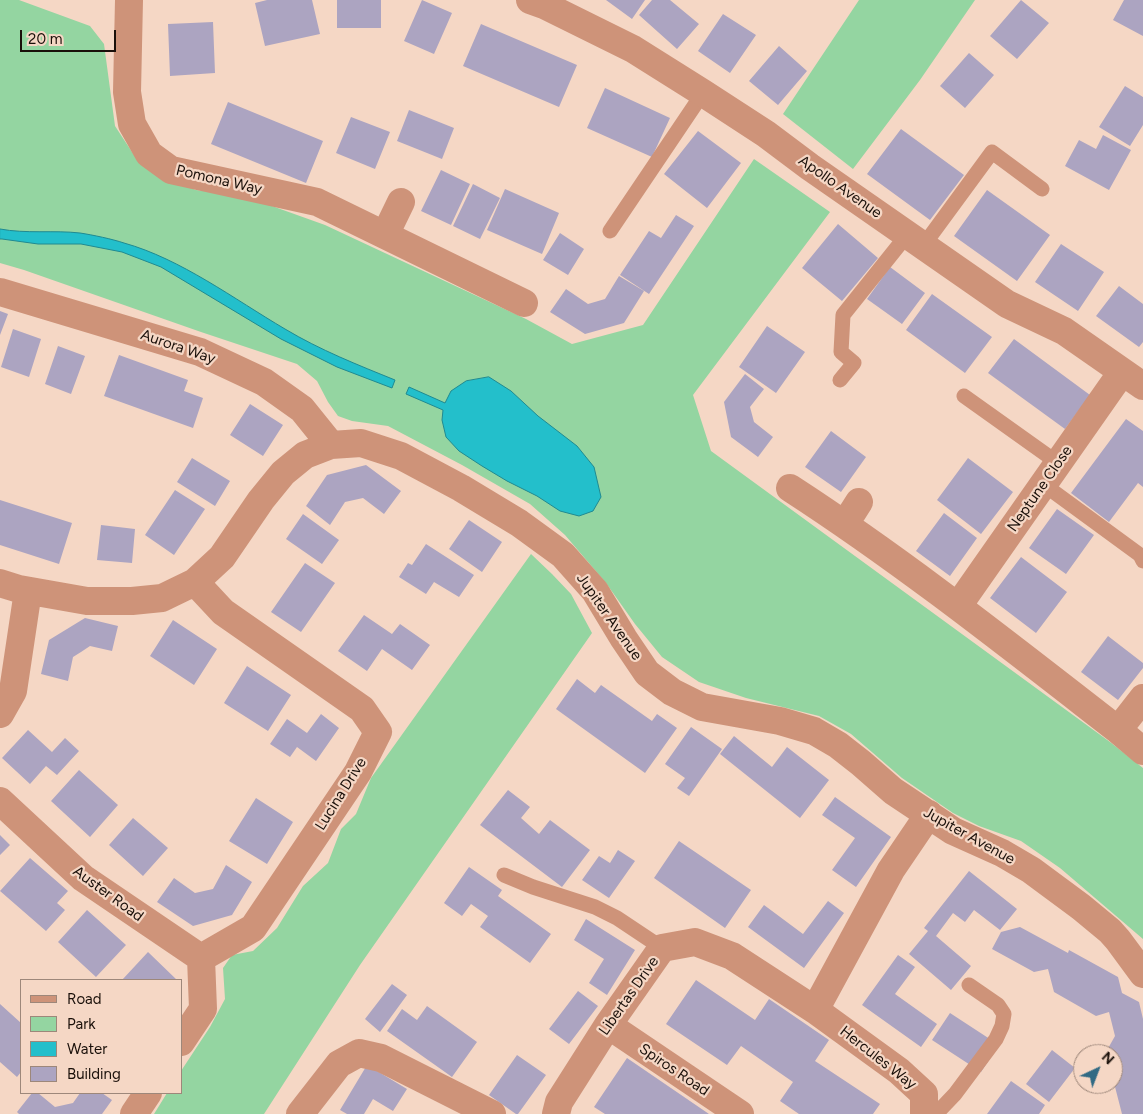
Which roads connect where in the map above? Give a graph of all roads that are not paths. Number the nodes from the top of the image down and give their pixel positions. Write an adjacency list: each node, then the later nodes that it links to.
1 (129, 0): 7 (street, Pomona Way)
2 (540, 2): 3 (street, Apollo Avenue)
3 (703, 93): 6 (lane); 8 (street, Apollo Avenue)
4 (1042, 189): 8 (lane)
5 (400, 202): 7 (street)
6 (610, 231)
7 (385, 235): 10 (street, Pomona Way)
8 (915, 240): 11 (street, Apollo Avenue); 12 (lane)
9 (0, 292): 14 (street, Aurora Way)
10 (524, 303)
11 (1132, 379): 15 (street, Neptune Close)
12 (840, 380)
13 (964, 396): 15 (lane)
14 (331, 445): 18 (street, Jupiter Avenue); 27 (street, Jupiter Avenue)
15 (1050, 474): 17 (lane); 21 (street, Neptune Close)
16 (790, 488): 21 (street)
17 (1143, 561)
18 (195, 582): 20 (street, Jupiter Avenue); 31 (street, Lucina Drive)
19 (0, 583): 20 (street, Jupiter Avenue)
20 (28, 591): 23 (street)
21 (958, 606): 24 (street)
22 (1143, 698): 24 (street)
23 (0, 714)
24 (1118, 730): 25 (street)
25 (1143, 751)
26 (0, 801): 31 (street, Auster Road)
27 (929, 814): 29 (street, Jupiter Avenue); 35 (street)
28 (504, 875): 30 (lane)
29 (1118, 940): 32 (street, Jupiter Avenue); 33 (street, Jupiter Avenue)
30 (662, 948): 35 (street, Libertas Drive); 36 (street, Libertas Drive)
31 (201, 958): 37 (street)
32 (1143, 960)
33 (1143, 974)
34 (969, 985): 45 (lane)
35 (815, 1010): 44 (street, Hercules Way)
36 (608, 1026): 42 (street, Libertas Drive); 43 (street, Spiros Road)
37 (182, 1040)
38 (147, 1094): 39 (street)
39 (134, 1114)
40 (300, 1114): 41 (street)
41 (492, 1114)
42 (556, 1114)
43 (740, 1114)
44 (924, 1114)
45 (936, 1114)

